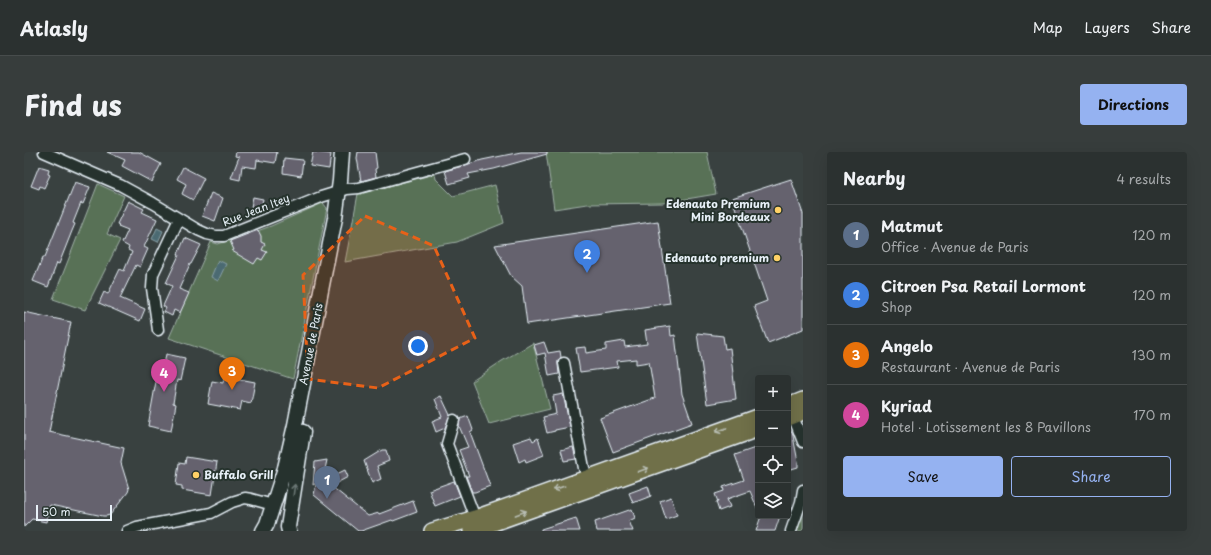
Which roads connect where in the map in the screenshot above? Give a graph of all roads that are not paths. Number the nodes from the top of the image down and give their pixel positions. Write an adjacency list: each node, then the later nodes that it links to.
1 (44, 152): 6 (street, Rue Jean Itey)
2 (342, 152): 5 (main road, Avenue de Paris)
3 (350, 152): 5 (main road, Avenue de Paris)
4 (465, 159): 5 (street, Rue Jean Itey)
5 (343, 190): 6 (street, Rue Jean Itey); 17 (main road, Avenue de Paris); 21 (main road, Avenue de Paris, one-way to 5)
6 (179, 219): 7 (street)
7 (158, 330)
8 (564, 363): 15 (street)
9 (803, 400): 10 (main road)
10 (793, 413): 14 (street)
11 (755, 418): 15 (main road, one-way to 15)
12 (454, 420): 18 (street)
13 (755, 430): 18 (main road, one-way to 13)
14 (803, 442)
15 (588, 478): 18 (main road, one-way to 18)
16 (803, 490): 23 (street)
17 (273, 505): 19 (street); 20 (main road, Avenue de Paris)
18 (473, 524): 22 (main road)
19 (127, 531)
20 (263, 531)
21 (289, 531)
22 (432, 531)
23 (791, 531)

